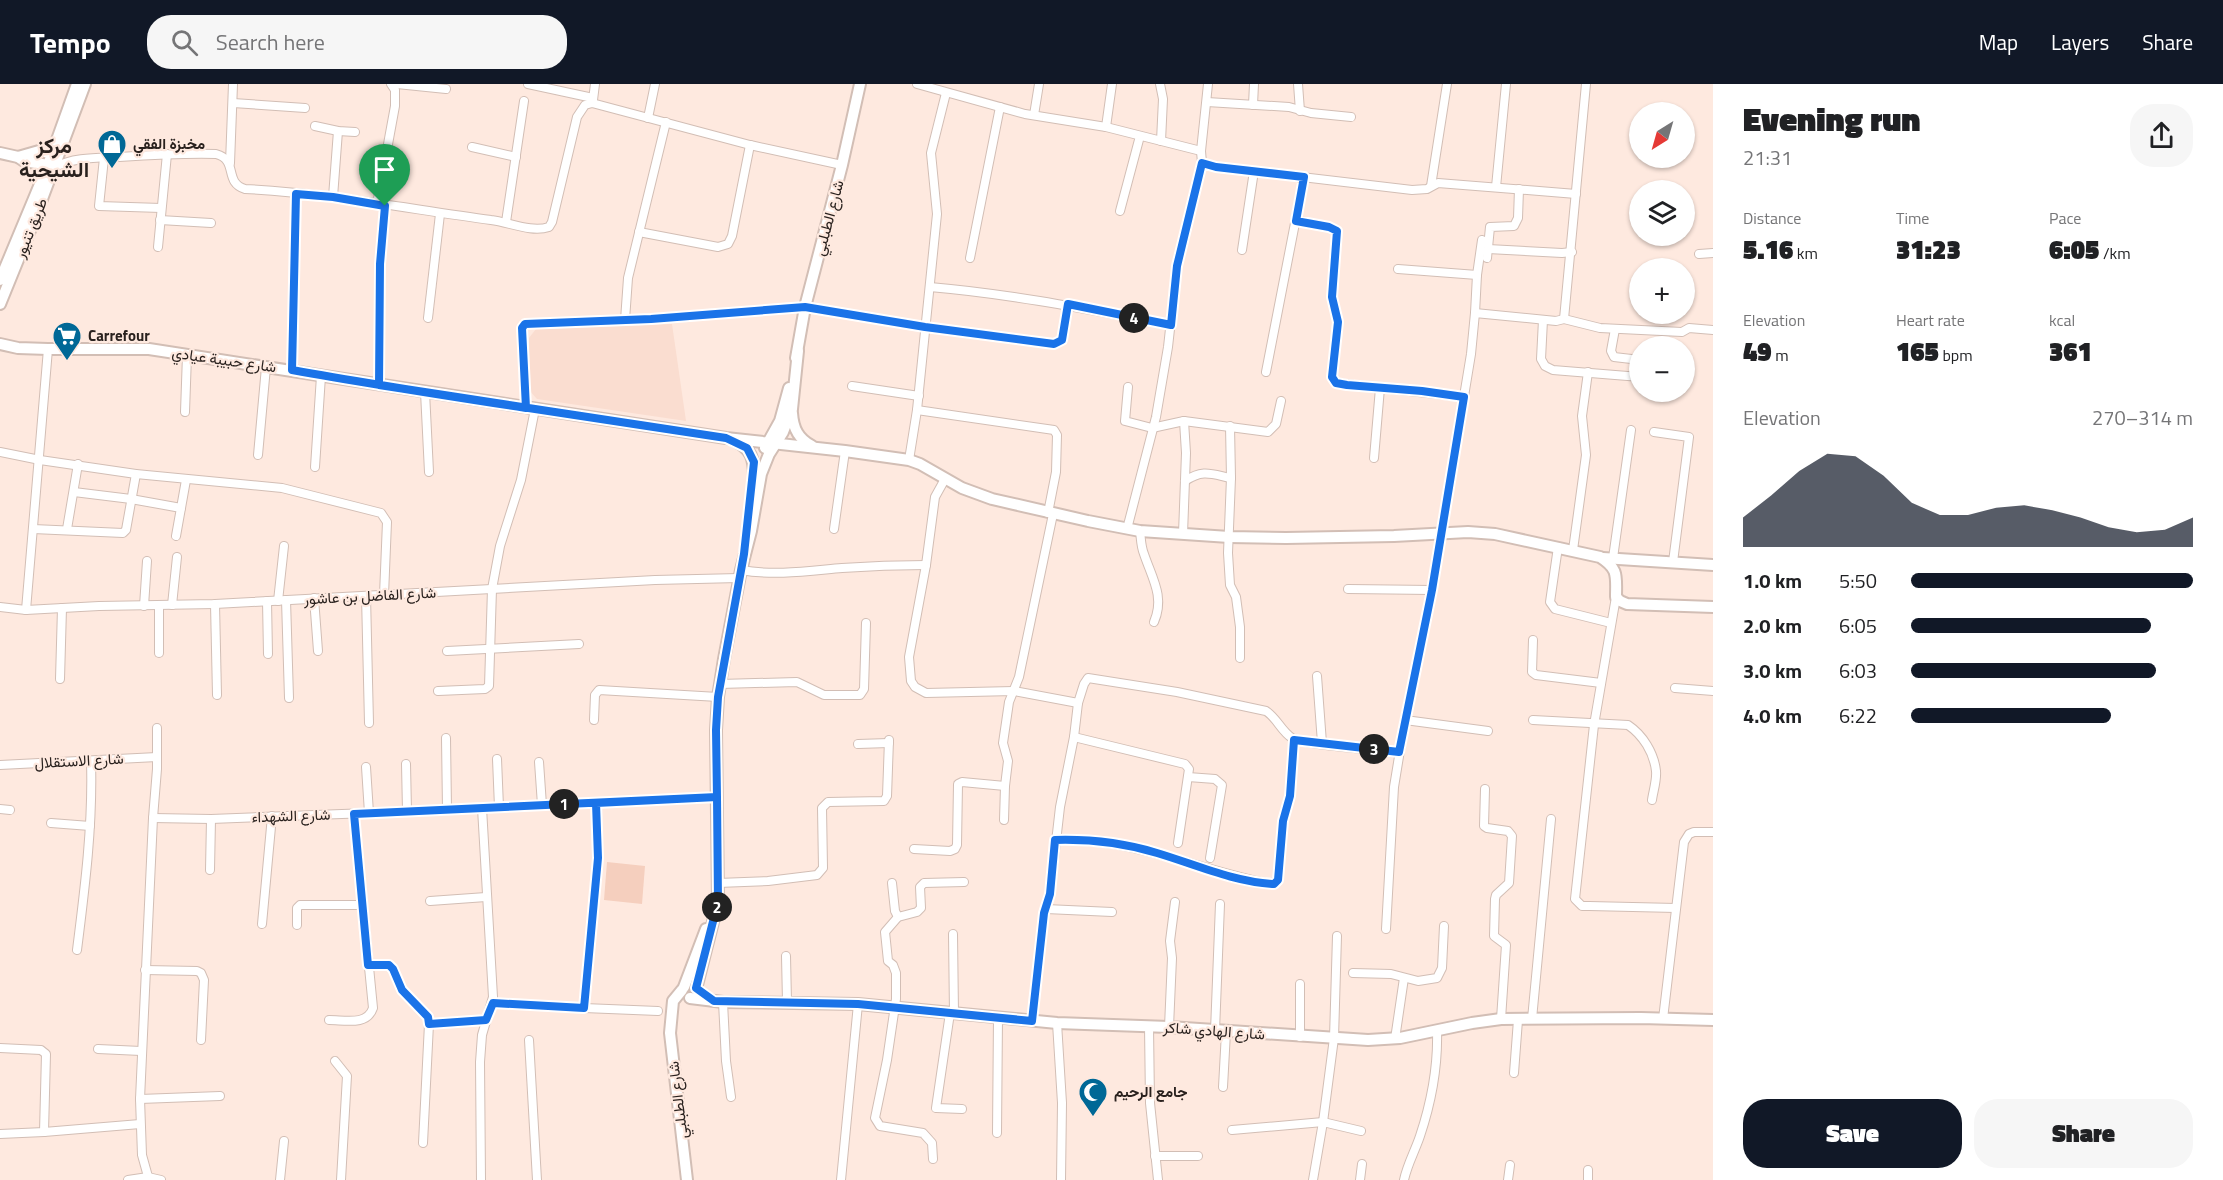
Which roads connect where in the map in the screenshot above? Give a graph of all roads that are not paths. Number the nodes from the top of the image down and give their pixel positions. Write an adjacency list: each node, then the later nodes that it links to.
1 (77, 84): 46 (street, طريق تنيور)
2 (85, 84): 46 (street, طريق تنيور)
3 (233, 84): 26 (street)
4 (391, 84): 63 (street)
5 (397, 84): 21 (street)
6 (528, 84): 20 (street)
7 (596, 84): 23 (street)
8 (655, 84): 32 (street)
9 (860, 84): 52 (street, شارع الطبلبي)
10 (917, 84): 22 (street)
11 (1039, 84): 31 (street)
12 (1112, 84): 36 (street)
13 (1161, 84): 40 (street)
14 (1208, 84): 25 (street)
15 (1254, 84): 27 (street)
16 (1298, 84): 30 (street)
17 (1447, 84): 57 (street)
18 (1506, 84): 58 (street)
19 (1586, 84): 61 (street)
20 (556, 87): 23 (street)
21 (446, 89)
22 (946, 93): 28 (street); 84 (street)
23 (593, 100): 32 (street); 71 (street)
24 (524, 101): 47 (street)
25 (1207, 102): 27 (street); 43 (street)
26 (233, 104): 29 (street); 50 (street)
27 (1252, 105): 30 (street)
28 (1000, 107): 31 (street); 79 (street)
29 (305, 108)
30 (1300, 111): 33 (street)
31 (1034, 116): 36 (street)
32 (648, 117): 34 (street)
33 (1351, 117)
34 (666, 122): 41 (street); 72 (street)
35 (315, 126): 37 (street)
36 (1106, 127): 39 (street)
37 (338, 131): 38 (street); 62 (street)
38 (355, 132)
39 (1140, 136): 40 (street); 65 (street)
40 (1161, 141): 43 (street)
41 (750, 145): 52 (street); 72 (street)
42 (472, 147): 47 (street)
43 (1201, 152): 51 (street)
44 (0, 153): 49 (street)
45 (167, 154): 48 (street); 50 (street); 64 (street)
46 (59, 156): 48 (street); 49 (street); 53 (street, طريق تنيور); 53 (street)
47 (516, 157): 71 (street)
48 (104, 158): 64 (street)
49 (24, 159): 53 (street); 56 (street)
50 (230, 163): 60 (street)
51 (1202, 163): 54 (street); 93 (street)
52 (842, 165): 87 (street, شارع الطبلبي)
53 (51, 166): 56 (street, طريق تنيور); 69 (street, طريق تنيور)
54 (1254, 171): 55 (street); 75 (street)
55 (1304, 177): 57 (street); 68 (street)
56 (40, 182): 69 (street, طريق تنيور)
57 (1431, 186): 58 (street)
58 (1496, 187): 59 (street)
59 (1519, 189): 61 (street); 76 (street)
60 (296, 194): 62 (street); 103 (street)
61 (1576, 194): 76 (street)
62 (333, 197): 63 (street)
63 (381, 205): 66 (street); 108 (street)
64 (161, 208): 67 (street)
65 (1120, 211)
66 (440, 214): 71 (street); 89 (street)
67 (160, 220): 70 (street); 74 (street)
68 (1296, 221): 104 (street); 111 (street)
69 (29, 222): 80 (street, طريق تنيور)
70 (211, 222)
71 (506, 222)
72 (639, 232): 91 (street)
73 (1482, 240): 82 (street)
74 (158, 247)
75 (1242, 250)
76 (1572, 252): 90 (street)
77 (1713, 253): 78 (street)
78 (1699, 254)
79 (970, 258)
80 (10, 267): 83 (street, طريق تنيور); 85 (street, طريق تنيور)
81 (1398, 269): 82 (street)
82 (1477, 275): 88 (street)
83 (0, 280)
84 (930, 287): 86 (street); 94 (street)
85 (1, 296)
86 (1068, 304): 93 (street); 94 (street)
87 (805, 307): 91 (street); 94 (street); 99 (street, شارع الطبلبي)
88 (1475, 313): 92 (street); 114 (street)
89 (428, 318)
90 (1564, 319): 92 (street); 95 (street)
91 (626, 320): 116 (street)
92 (1544, 320): 105 (street)
93 (1171, 325): 122 (street)
94 (925, 327): 113 (street)
95 (1615, 329): 96 (street); 101 (street)
96 (1713, 330)
97 (0, 344): 98 (street, شارع حبيبة عيادي)
98 (48, 349): 100 (street, شارع حبيبة عيادي); 132 (street)
99 (798, 351): 117 (street, شارع الطبلبي); 126 (street, شارع الطبلبي)
100 (187, 355): 102 (street, شارع حبيبة عيادي); 119 (street)
101 (1629, 359)
102 (266, 367): 103 (street, شارع حبيبة عيادي); 130 (street)
103 (292, 370): 106 (street, شارع حبيبة عيادي)
104 (1266, 372)
105 (1588, 372): 107 (street); 158 (street)
106 (321, 376): 108 (street, شارع حبيبة عيادي); 135 (street)
107 (1629, 376)
108 (379, 385): 112 (street, شارع حبيبة عيادي)
109 (852, 386): 113 (street)
110 (1128, 387): 122 (street)
111 (1380, 388): 114 (street); 131 (street)
112 (425, 392): 116 (street, شارع حبيبة عيادي); 136 (street)
113 (919, 396): 118 (street)
114 (1464, 397): 152 (street)
115 (1281, 401): 121 (street)
116 (530, 409): 125 (street, شارع حبيبة عيادي); 168 (street)
117 (792, 409): 126 (street, شارع الطبلبي); 127 (street)
118 (917, 410): 133 (street); 146 (street)
119 (185, 412)
120 (1184, 421): 121 (street); 122 (street); 142 (street)
121 (1230, 426): 139 (street)
122 (1152, 428): 150 (street)
123 (1631, 430): 162 (street)
124 (1654, 432): 164 (street)
125 (726, 438): 126 (street, شارع حبيبة عيادي); 138 (street)
126 (772, 443): 127 (street, شارع حبيبة عيادي); 138 (street, شارع الطبلبي); 159 (street, شارع الطبلبي)
127 (818, 447): 128 (street, شارع حبيبة عيادي)
128 (845, 451): 133 (street, شارع حبيبة عيادي); 149 (street)
129 (0, 452): 132 (street)
130 (258, 455)
131 (1374, 458)
132 (40, 460): 134 (street); 147 (street)
133 (909, 460): 140 (street, شارع حبيبة عيادي)
134 (78, 464): 137 (street); 143 (street)
135 (315, 467)
136 (429, 472)
137 (136, 474): 141 (street); 144 (street)
138 (754, 476): 159 (street, شارع الطبلبي)
139 (1231, 478): 142 (street); 155 (street)
140 (945, 479): 146 (street, شارع حبيبة عيادي); 165 (street)
141 (186, 480): 145 (street); 171 (street)
142 (1185, 481): 153 (street)
143 (74, 492): 144 (street); 148 (street)
144 (131, 499): 145 (street); 148 (street)
145 (181, 508): 154 (street)
146 (1051, 513): 150 (street, شارع حبيبة عيادي); 203 (street)
147 (33, 529): 148 (street); 184 (street)
148 (67, 529)
149 (834, 529)
150 (1127, 529): 151 (street, شارع حبيبة عيادي)
151 (1140, 531): 153 (street, شارع حبيبة عيادي); 185 (street)
152 (1442, 533): 155 (street, شارع حبيبة عيادي); 157 (street, شارع حبيبة عيادي); 170 (street)
153 (1183, 534): 155 (street, شارع حبيبة عيادي)
154 (176, 536)
155 (1229, 537): 195 (street)
156 (284, 546): 175 (street)
157 (1558, 547): 158 (street, شارع حبيبة عيادي); 187 (street)
158 (1573, 550): 161 (street, شارع حبيبة عيادي)
159 (744, 554): 167 (street, شارع الطبلبي)
160 (177, 557): 178 (street)
161 (1600, 557): 162 (street, شارع حبيبة عيادي); 173 (street)
162 (1613, 558): 164 (street, شارع حبيبة عيادي)
163 (147, 561): 179 (street)
164 (1672, 562): 166 (street, شارع حبيبة عيادي)
165 (926, 565): 167 (street, شارع الفاضل بن عاشور); 203 (street)
166 (1713, 565)
167 (740, 574): 168 (street, شارع الفاضل بن عاشور); 199 (street, شارع الطبلبي)
168 (492, 589): 171 (street, شارع الفاضل بن عاشور); 190 (street)
169 (1347, 589): 170 (street)
170 (1432, 590): 209 (street)
171 (384, 595): 172 (street, شارع الفاضل بن عاشور)
172 (366, 596): 174 (street, شارع الفاضل بن عاشور); 211 (street)
173 (1617, 597): 182 (street); 187 (street)
174 (315, 598): 175 (street, شارع الفاضل بن عاشور); 191 (street)
175 (282, 600): 176 (street, شارع الفاضل بن عاشور); 206 (street)
176 (267, 602): 177 (street, شارع الفاضل بن عاشور); 194 (street)
177 (215, 604): 178 (street, شارع الفاضل بن عاشور); 204 (street)
178 (172, 605): 180 (street, شارع الفاضل بن عاشور)
179 (144, 606): 180 (street, شارع الفاضل بن عاشور); 183 (street, شارع الفاضل بن عاشور)
180 (159, 606): 193 (street)
181 (0, 607): 184 (street, شارع الفاضل بن عاشور)
182 (1713, 607)
183 (62, 609): 184 (street, شارع الفاضل بن عاشور); 197 (street)
184 (26, 610)
185 (1154, 622)
186 (866, 623): 199 (street)
187 (1611, 623): 198 (street)
188 (1533, 640): 198 (street)
189 (579, 644): 190 (street)
190 (490, 650): 192 (street); 201 (street)
191 (318, 651)
192 (447, 651)
193 (159, 653)
194 (268, 654)
195 (1240, 658)
196 (1317, 676): 218 (street)
197 (60, 679)
198 (1601, 683): 212 (street)
199 (720, 684): 205 (street, شارع الطبلبي)
200 (1675, 688): 202 (street)
201 (438, 691)
202 (1713, 691)
203 (1014, 692): 207 (street); 229 (street)
204 (217, 695)
205 (718, 697): 208 (street); 231 (street, شارع الطبلبي)
206 (289, 698)
207 (1078, 703): 215 (street); 217 (street)
208 (594, 720)
209 (1405, 720): 214 (street); 220 (street)
210 (1533, 720): 212 (street)
211 (369, 723)
212 (1594, 725): 232 (street); 264 (street)
213 (156, 728): 221 (street)
214 (1488, 731)
215 (1074, 737): 228 (street); 251 (street)
216 (446, 738): 238 (street)
217 (1294, 740): 218 (street); 251 (street)
218 (1322, 743): 220 (street)
219 (858, 744): 258 (street)
220 (1399, 752): 271 (street)
221 (157, 757): 223 (street, شارع الاستقلال); 244 (street)
222 (497, 759): 235 (street)
223 (91, 761): 226 (street, شارع الاستقلال); 249 (street)
224 (539, 762): 234 (street)
225 (406, 764): 240 (street)
226 (0, 765)
227 (366, 767): 241 (street)
228 (1188, 777): 252 (street); 254 (street)
229 (1005, 786): 247 (street); 253 (street)
230 (1485, 789): 291 (street)
231 (717, 797): 233 (street, شارع الشهداء); 258 (street, شارع الطبلبي)
232 (1652, 800)
233 (596, 803): 234 (street, شارع الشهداء); 286 (street)
234 (542, 805): 235 (street, شارع الشهداء)
235 (499, 807): 236 (street, شارع الشهداء)
236 (482, 808): 238 (street, شارع الشهداء); 259 (street)
237 (0, 809): 239 (street)
238 (447, 809): 240 (street, شارع الشهداء)
239 (10, 810)
240 (407, 811): 241 (street, شارع الشهداء)
241 (369, 813): 242 (street, شارع الشهداء)
242 (354, 814): 243 (street, شارع الشهداء); 263 (street)
243 (272, 816): 245 (street, شارع الشهداء); 268 (street)
244 (153, 818): 245 (street, شارع الشهداء); 277 (street)
245 (211, 819): 255 (street)
246 (1551, 819): 292 (street)
247 (1004, 820)
248 (51, 823): 249 (street)
249 (90, 826): 274 (street)
250 (1713, 832): 264 (street)
251 (1055, 840): 265 (street)
252 (1178, 843)
253 (914, 849)
254 (1210, 858)
255 (210, 870)
256 (964, 882): 267 (street)
257 (892, 883): 267 (street)
258 (718, 886): 281 (street, شارع الطبلبي)
259 (486, 897): 260 (street); 284 (street)
260 (430, 901)
261 (1175, 902): 302 (street)
262 (1220, 904): 303 (street)
263 (363, 905): 269 (street); 276 (street)
264 (1676, 908): 293 (street)
265 (1046, 909): 266 (street); 298 (street)
266 (1112, 912)
267 (898, 917): 287 (street)
268 (262, 924)
269 (297, 925)
270 (1444, 926): 279 (street)
271 (1386, 930)
272 (953, 934): 289 (street)
273 (1337, 936): 306 (street)
274 (77, 950)
275 (786, 956): 283 (street)
276 (368, 965): 294 (street); 300 (street)
277 (145, 970): 309 (street); 312 (street)
278 (1353, 973): 279 (street)
279 (1404, 978): 307 (street)
280 (1300, 984): 305 (street)
281 (689, 992): 282 (street); 342 (street, شارع الطبلبي)
282 (718, 1002): 283 (street, شارع الهادي شاكر); 317 (street)
283 (787, 1002): 285 (street, شارع الهادي شاكر)
284 (493, 1003): 286 (street); 295 (street)
285 (858, 1004): 287 (street, شارع الهادي شاكر); 343 (street)
286 (584, 1008): 288 (street)
287 (894, 1008): 289 (street, شارع الهادي شاكر); 331 (street)
288 (658, 1011)
289 (952, 1013): 290 (street, شارع الهادي شاكر); 319 (street)
290 (998, 1017): 298 (street, شارع الهادي شاكر); 325 (street)
291 (1502, 1019): 296 (street, شارع الهادي شاكر); 304 (street, شارع الهادي شاكر)
292 (1532, 1019): 293 (street, شارع الهادي شاكر); 296 (street, شارع الهادي شاكر)
293 (1663, 1019): 297 (street, شارع الهادي شاكر)
294 (329, 1020)
295 (486, 1020): 300 (street); 340 (street)
296 (1518, 1020): 314 (street)
297 (1713, 1020)
298 (1032, 1021): 299 (street, شارع الهادي شاكر)
299 (1057, 1023): 301 (street, شارع الهادي شاكر); 344 (street)
300 (429, 1024): 328 (street)
301 (1149, 1026): 302 (street, شارع الهادي شاكر); 329 (street)
302 (1169, 1027): 303 (street, شارع الهادي شاكر)
303 (1220, 1031): 305 (street, شارع الهادي شاكر); 315 (street)
304 (1437, 1031): 307 (street, شارع الهادي شاكر); 348 (street)
305 (1300, 1037): 306 (street, شارع الهادي شاكر)
306 (1334, 1038): 307 (street, شارع الهادي شاكر); 320 (street)
307 (1395, 1039)
308 (529, 1040): 341 (street)
309 (201, 1041)
310 (0, 1048): 324 (street)
311 (98, 1049): 312 (street)
312 (141, 1051): 318 (street)
313 (335, 1061): 339 (street)
314 (1514, 1073)
315 (1223, 1087)
316 (220, 1096): 318 (street)
317 (732, 1097)
318 (140, 1099): 321 (street)
319 (962, 1109)
320 (1323, 1122): 322 (street); 323 (street); 346 (street)
321 (140, 1124): 324 (street); 335 (street)
322 (1232, 1130)
323 (1361, 1131)
324 (44, 1132): 326 (street)
325 (997, 1133)
326 (0, 1134)
327 (284, 1141): 338 (street)
328 (423, 1143)
329 (1155, 1156): 330 (street); 345 (street)
330 (1197, 1156)
331 (933, 1159)
332 (1362, 1164): 347 (street)
333 (1510, 1165): 349 (street)
334 (1588, 1170): 350 (street)
335 (148, 1178): 336 (street); 337 (street)
336 (128, 1180)
337 (161, 1180)
338 (280, 1180)
339 (341, 1180)
340 (481, 1180)
341 (537, 1180)
342 (687, 1180)
343 (840, 1180)
344 (1061, 1180)
345 (1158, 1180)
346 (1313, 1180)
347 (1360, 1180)
348 (1404, 1180)
349 (1508, 1180)
350 (1587, 1180)

